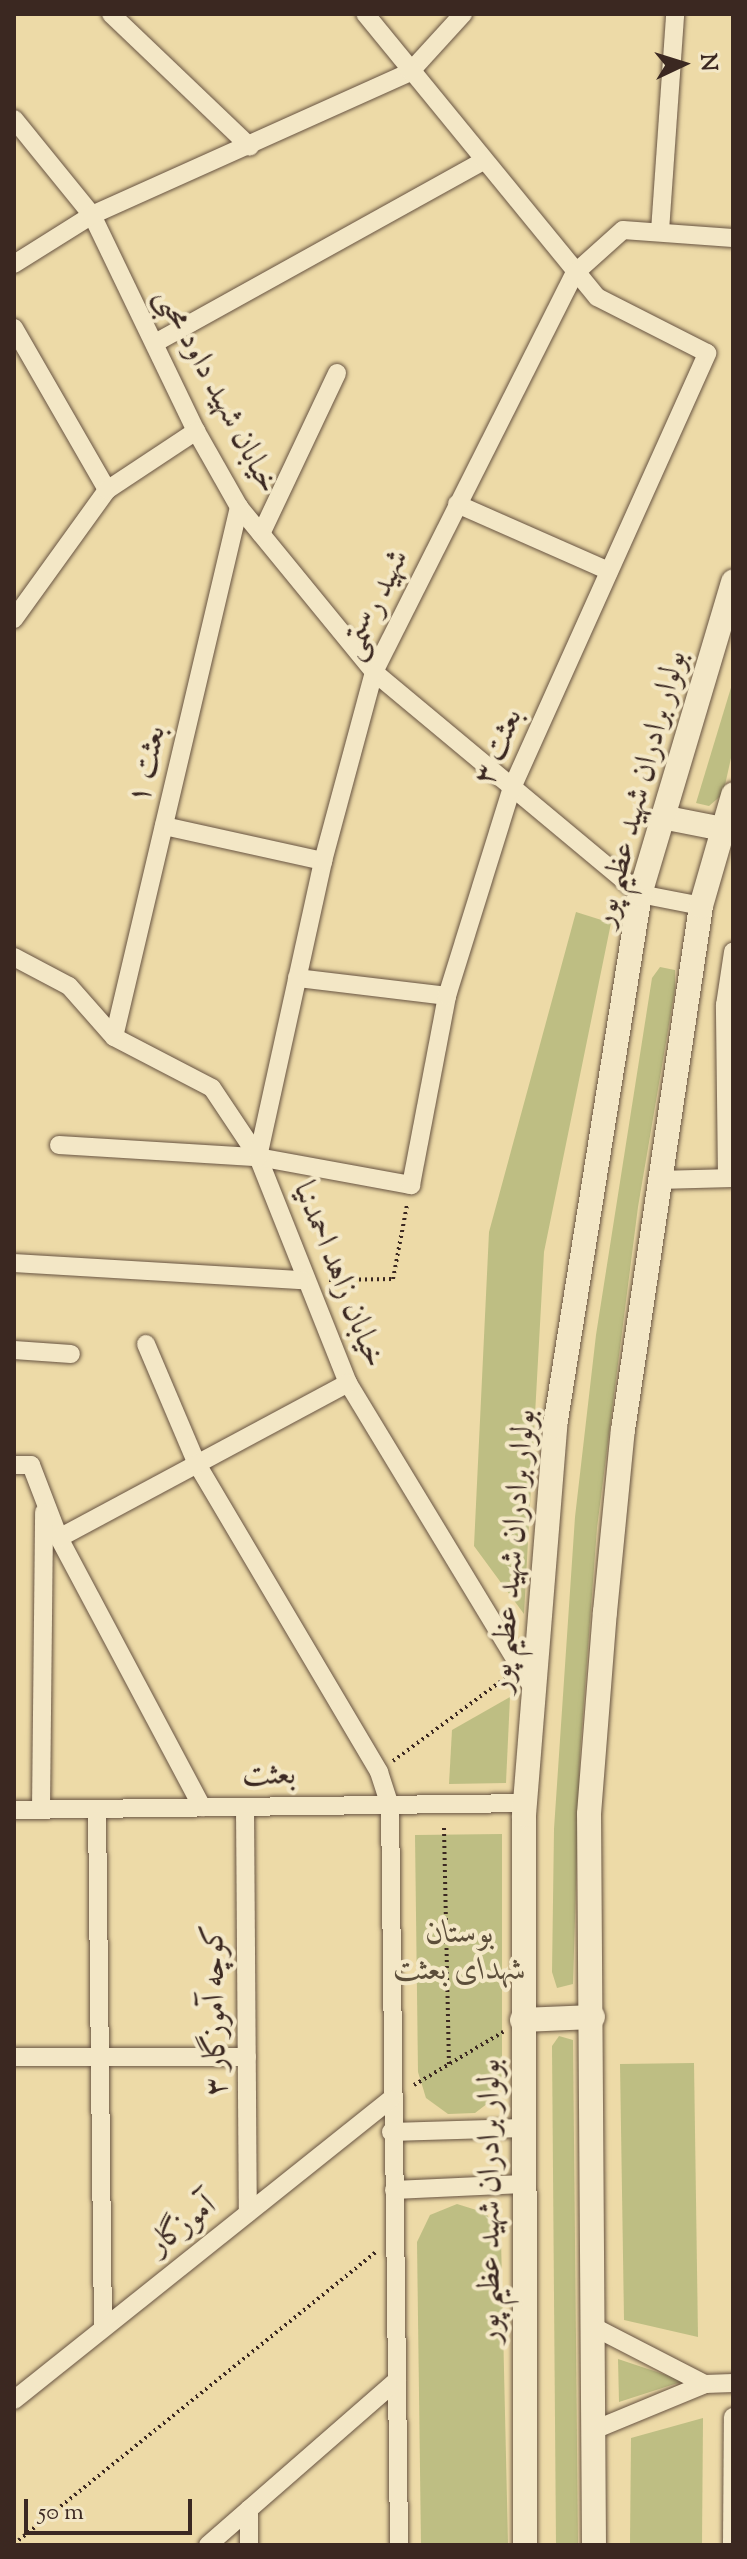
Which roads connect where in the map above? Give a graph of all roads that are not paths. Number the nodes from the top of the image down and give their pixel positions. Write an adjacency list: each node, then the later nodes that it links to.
1 (365, 14): 5 (street)
2 (463, 14): 5 (street)
3 (675, 14): 10 (street)
4 (120, 17): 7 (street)
5 (410, 72): 7 (street); 8 (street)
6 (14, 119): 9 (street, خیابان شهید داود محبی)
7 (250, 147): 9 (street)
8 (481, 162): 13 (street); 15 (street)
9 (92, 215): 12 (street); 15 (street, خیابان شهید داود محبی)
10 (660, 231): 11 (street, شهید رستمی); 13 (street, شهید رستمی)
11 (733, 238)
12 (14, 264)
13 (575, 273): 19 (street, شهید رستمی); 22 (street, بعثت ۳)
14 (14, 328): 18 (street)
15 (155, 343): 17 (street, خیابان شهید داود محبی)
16 (337, 373): 21 (street)
17 (196, 431): 18 (street); 20 (street, خیابان شهید داود محبی)
18 (107, 490): 24 (street)
19 (457, 504): 22 (street); 25 (street, شهید رستمی)
20 (239, 507): 21 (street, خیابان شهید داود محبی); 29 (street, بعثت ۱)
21 (261, 534): 25 (street, خیابان شهید داود محبی)
22 (609, 571): 26 (street, بعثت ۳)
23 (733, 582): 28 (main road, بولوار برادران شهید عظیم‌ پور)
24 (14, 619)
25 (374, 672): 26 (street, خیابان شهید داود محبی); 31 (street, شهید رستمی)
26 (511, 790): 32 (street, خیابان شهید داود محبی); 37 (street, بعثت ۳)
27 (733, 795): 30 (main road)
28 (662, 817): 30 (main road); 32 (main road, بولوار برادران شهید عظیم‌ پور)
29 (164, 826): 31 (street); 38 (street, بعثت ۱)
30 (728, 830): 33 (main road)
31 (323, 861): 36 (street, شهید رستمی)
32 (640, 894): 33 (street); 53 (main road, بولوار برادران شهید عظیم‌ پور)
33 (701, 906): 42 (main road)
34 (733, 952): 41 (street)
35 (14, 957): 38 (street, خیابان زاهد احمدنیا)
36 (297, 978): 37 (street); 40 (street, شهید رستمی)
37 (447, 996): 40 (street, بعثت ۳)
38 (114, 1037): 40 (street, خیابان زاهد احمدنیا)
39 (59, 1145): 40 (street)
40 (258, 1157): 44 (street, خیابان زاهد احمدنیا)
41 (730, 1178): 42 (street)
42 (658, 1180): 61 (main road)
43 (14, 1263): 44 (street)
44 (303, 1280): 48 (street, خیابان زاهد احمدنیا)
45 (146, 1344): 49 (street)
46 (14, 1350): 47 (street)
47 (71, 1354)
48 (348, 1383): 49 (street); 53 (street, خیابان زاهد احمدنیا)
49 (197, 1464): 52 (street); 55 (street)
50 (14, 1465): 51 (street)
51 (44, 1500): 52 (street); 58 (street)
52 (59, 1538): 56 (street)
53 (534, 1690): 54 (main road, بولوار برادران شهید عظیم‌ پور)
54 (525, 1803): 55 (street, بعثت); 62 (main road, بولوار برادران شهید عظیم‌ پور)
55 (390, 1805): 57 (street, بعثت); 66 (street)
56 (202, 1807): 57 (street, بعثت); 59 (street, بعثت)
57 (245, 1807): 65 (street, کوچه آموزگار ۳)
58 (41, 1809): 59 (street, بعثت); 60 (street, بعثت)
59 (97, 1809): 63 (street)
60 (14, 1810)
61 (593, 2017): 62 (main road); 72 (main road)
62 (522, 2020): 67 (main road, بولوار برادران شهید عظیم‌ پور)
63 (102, 2056): 64 (street); 65 (street); 73 (street)
64 (14, 2057)
65 (247, 2057): 71 (street, کوچه آموزگار ۳)
66 (390, 2100): 68 (street); 71 (street, آموزگار)
67 (523, 2128): 68 (street); 69 (main road, بولوار برادران شهید عظیم‌ پور)
68 (391, 2132): 70 (street)
69 (523, 2184): 70 (street); 84 (main road, بولوار برادران شهید عظیم‌ پور)
70 (394, 2190): 74 (street)
71 (248, 2213): 73 (street, آموزگار)
72 (594, 2327): 76 (street); 79 (main road)
73 (103, 2328): 77 (street, آموزگار)
74 (397, 2380): 80 (street); 83 (street)
75 (733, 2383): 76 (street)
76 (705, 2384): 79 (street)
77 (14, 2400)
78 (733, 2417): 86 (street)
79 (594, 2430): 85 (main road)
80 (249, 2509): 81 (street); 82 (street)
81 (208, 2545)
82 (249, 2545)
83 (399, 2545)
84 (525, 2545)
85 (594, 2545)
86 (732, 2545)

